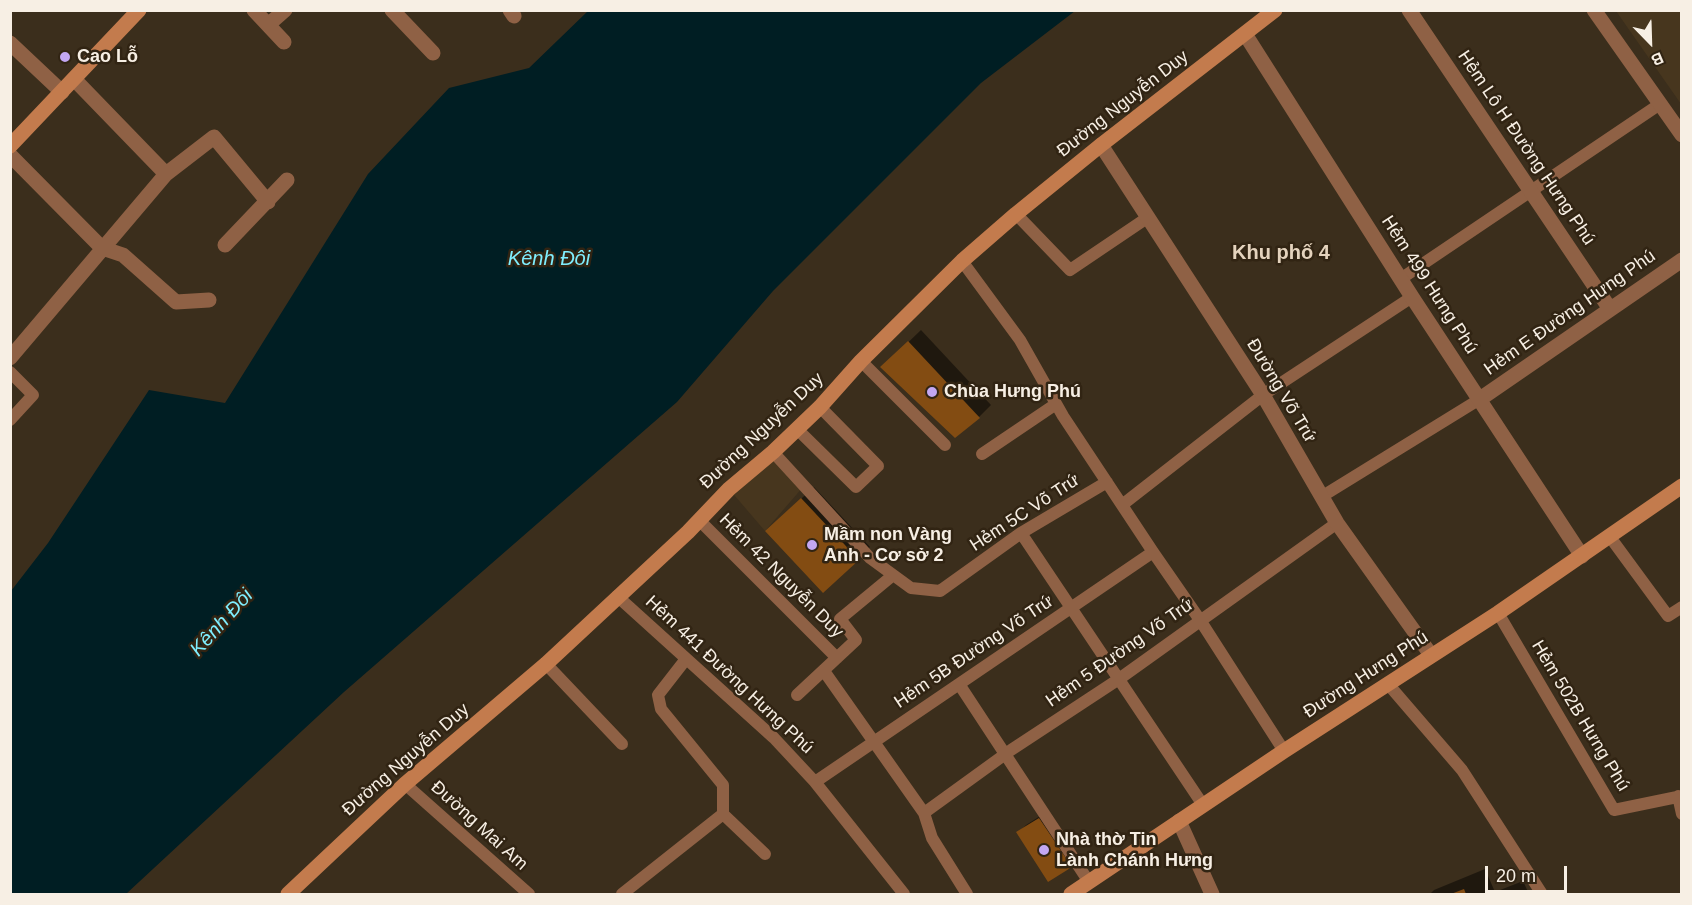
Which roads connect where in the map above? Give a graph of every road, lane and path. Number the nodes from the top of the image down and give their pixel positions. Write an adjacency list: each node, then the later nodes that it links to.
1 (139, 10): 13 (street)
2 (254, 10): 8 (street)
3 (285, 10): 8 (street)
4 (392, 10): 12 (street)
5 (1275, 10): 9 (street, Đường Nguyễn Duy)
6 (1409, 10): 22 (street, Hẻm Lô H Đường Hưng Phú)
7 (1594, 10): 15 (street)
8 (268, 25): 10 (street)
9 (1245, 34): 17 (street, Đường Nguyễn Duy); 30 (street, Hẻm 499 Hưng Phú)
10 (284, 42)
11 (10, 43): 14 (street)
12 (433, 53)
13 (74, 79): 14 (street); 20 (street)
14 (62, 92): 18 (street)
15 (1660, 104): 16 (street); 22 (lane)
16 (1682, 135)
17 (1101, 145): 24 (street, Đường Nguyễn Duy); 25 (street, Đường Võ Trứ)
18 (10, 146)
19 (10, 155): 27 (street)
20 (166, 174): 23 (street); 27 (street)
21 (287, 180): 23 (street)
22 (1532, 191): 30 (lane); 33 (street, Hẻm Lô H Đường Hưng Phú)
23 (268, 202): 26 (street)
24 (1016, 213): 25 (lane); 29 (street, Đường Nguyễn Duy)
25 (1147, 218): 37 (street, Đường Võ Trứ)
26 (225, 245)
27 (102, 248): 32 (street); 34 (street)
28 (1682, 260): 33 (street, Hẻm E Đường Hưng Phú)
29 (962, 261): 35 (street, Đường Nguyễn Duy); 39 (lane)
30 (1402, 278): 31 (street, Hẻm 499 Hưng Phú)
31 (1412, 297): 37 (lane); 38 (street, Hẻm 499 Hưng Phú)
32 (208, 300)
33 (1610, 309): 38 (street, Hẻm E Đường Hưng Phú)
34 (10, 358)
35 (861, 361): 40 (street, Đường Nguyễn Duy); 43 (lane)
36 (10, 372): 41 (lane)
37 (1263, 395): 48 (street, Đường Võ Trứ); 49 (lane)
38 (1480, 399): 48 (lane); 55 (street, Hẻm 499 Hưng Phú)
39 (1056, 404): 45 (lane); 46 (lane)
40 (820, 407): 42 (street, Đường Nguyễn Duy); 42 (lane)
41 (10, 420)
42 (797, 429): 44 (street, Đường Nguyễn Duy)
43 (945, 445)
44 (773, 452): 50 (street, Đường Nguyễn Duy); 56 (lane, Hẻm 5C Võ Trứ)
45 (982, 454)
46 (1107, 482): 49 (lane); 52 (lane, Hẻm 5C Võ Trứ)
47 (1682, 486): 53 (street, Đường Hưng Phú)
48 (1322, 497): 51 (street, Đường Võ Trứ)
49 (1122, 505): 54 (lane)
50 (699, 520): 57 (street, Đường Nguyễn Duy); 63 (lane, Hẻm 42 Nguyễn Duy)
51 (1337, 523): 61 (lane, Hẻm 5 Đường Võ Trứ); 62 (street, Đường Võ Trứ)
52 (1021, 533): 56 (lane, Hẻm 5C Võ Trứ); 58 (lane)
53 (1610, 537): 55 (street, Đường Hưng Phú); 59 (lane)
54 (1153, 552): 58 (lane, Hẻm 5B Đường Võ Trứ); 61 (lane)
55 (1582, 556): 60 (street, Đường Hưng Phú)
56 (892, 576): 63 (lane)
57 (617, 596): 64 (lane, Hẻm 441 Đường Hưng Phú); 65 (street, Đường Nguyễn Duy)
58 (1071, 607): 67 (lane); 68 (lane, Hẻm 5B Đường Võ Trứ)
59 (1682, 607)
60 (1498, 613): 62 (street, Đường Hưng Phú); 77 (lane, Hẻm 502B Hưng Phú)
61 (1200, 620): 67 (lane, Hẻm 5 Đường Võ Trứ); 73 (lane)
62 (1431, 655): 69 (street, Đường Hưng Phú)
63 (837, 658): 66 (lane)
64 (686, 659): 75 (lane, Hẻm 441 Đường Hưng Phú); 80 (lane)
65 (546, 664): 72 (lane); 76 (street, Đường Nguyễn Duy)
66 (824, 671): 70 (lane); 71 (lane)
67 (1119, 679): 74 (lane, Hẻm 5 Đường Võ Trứ); 78 (lane)
68 (959, 684): 71 (lane, Hẻm 5B Đường Võ Trứ); 74 (lane)
69 (1388, 684): 73 (street, Đường Hưng Phú); 92 (lane)
70 (797, 695)
71 (874, 742): 75 (lane, Hẻm 5B Đường Võ Trứ); 79 (lane)
72 (622, 744)
73 (1284, 751): 78 (street, Đường Hưng Phú)
74 (1005, 755): 79 (lane, Hẻm 5 Đường Võ Trứ); 84 (lane)
75 (815, 782): 88 (lane, Hẻm 441 Đường Hưng Phú)
76 (405, 784): 85 (street, Đường Nguyễn Duy); 86 (lane, Đường Mai Am)
77 (1680, 796): 81 (lane)
78 (1203, 805): 82 (street, Đường Hưng Phú)
79 (924, 813): 89 (lane)
80 (723, 814): 83 (lane); 87 (lane)
81 (1682, 814)
82 (1179, 821): 84 (street, Đường Hưng Phú); 91 (street)
83 (765, 854)
84 (1089, 882): 90 (street, Đường Hưng Phú)
85 (288, 894)
86 (530, 894)
87 (622, 894)
88 (904, 894)
89 (967, 894)
90 (1071, 894)
91 (1212, 894)
92 (1542, 894)

